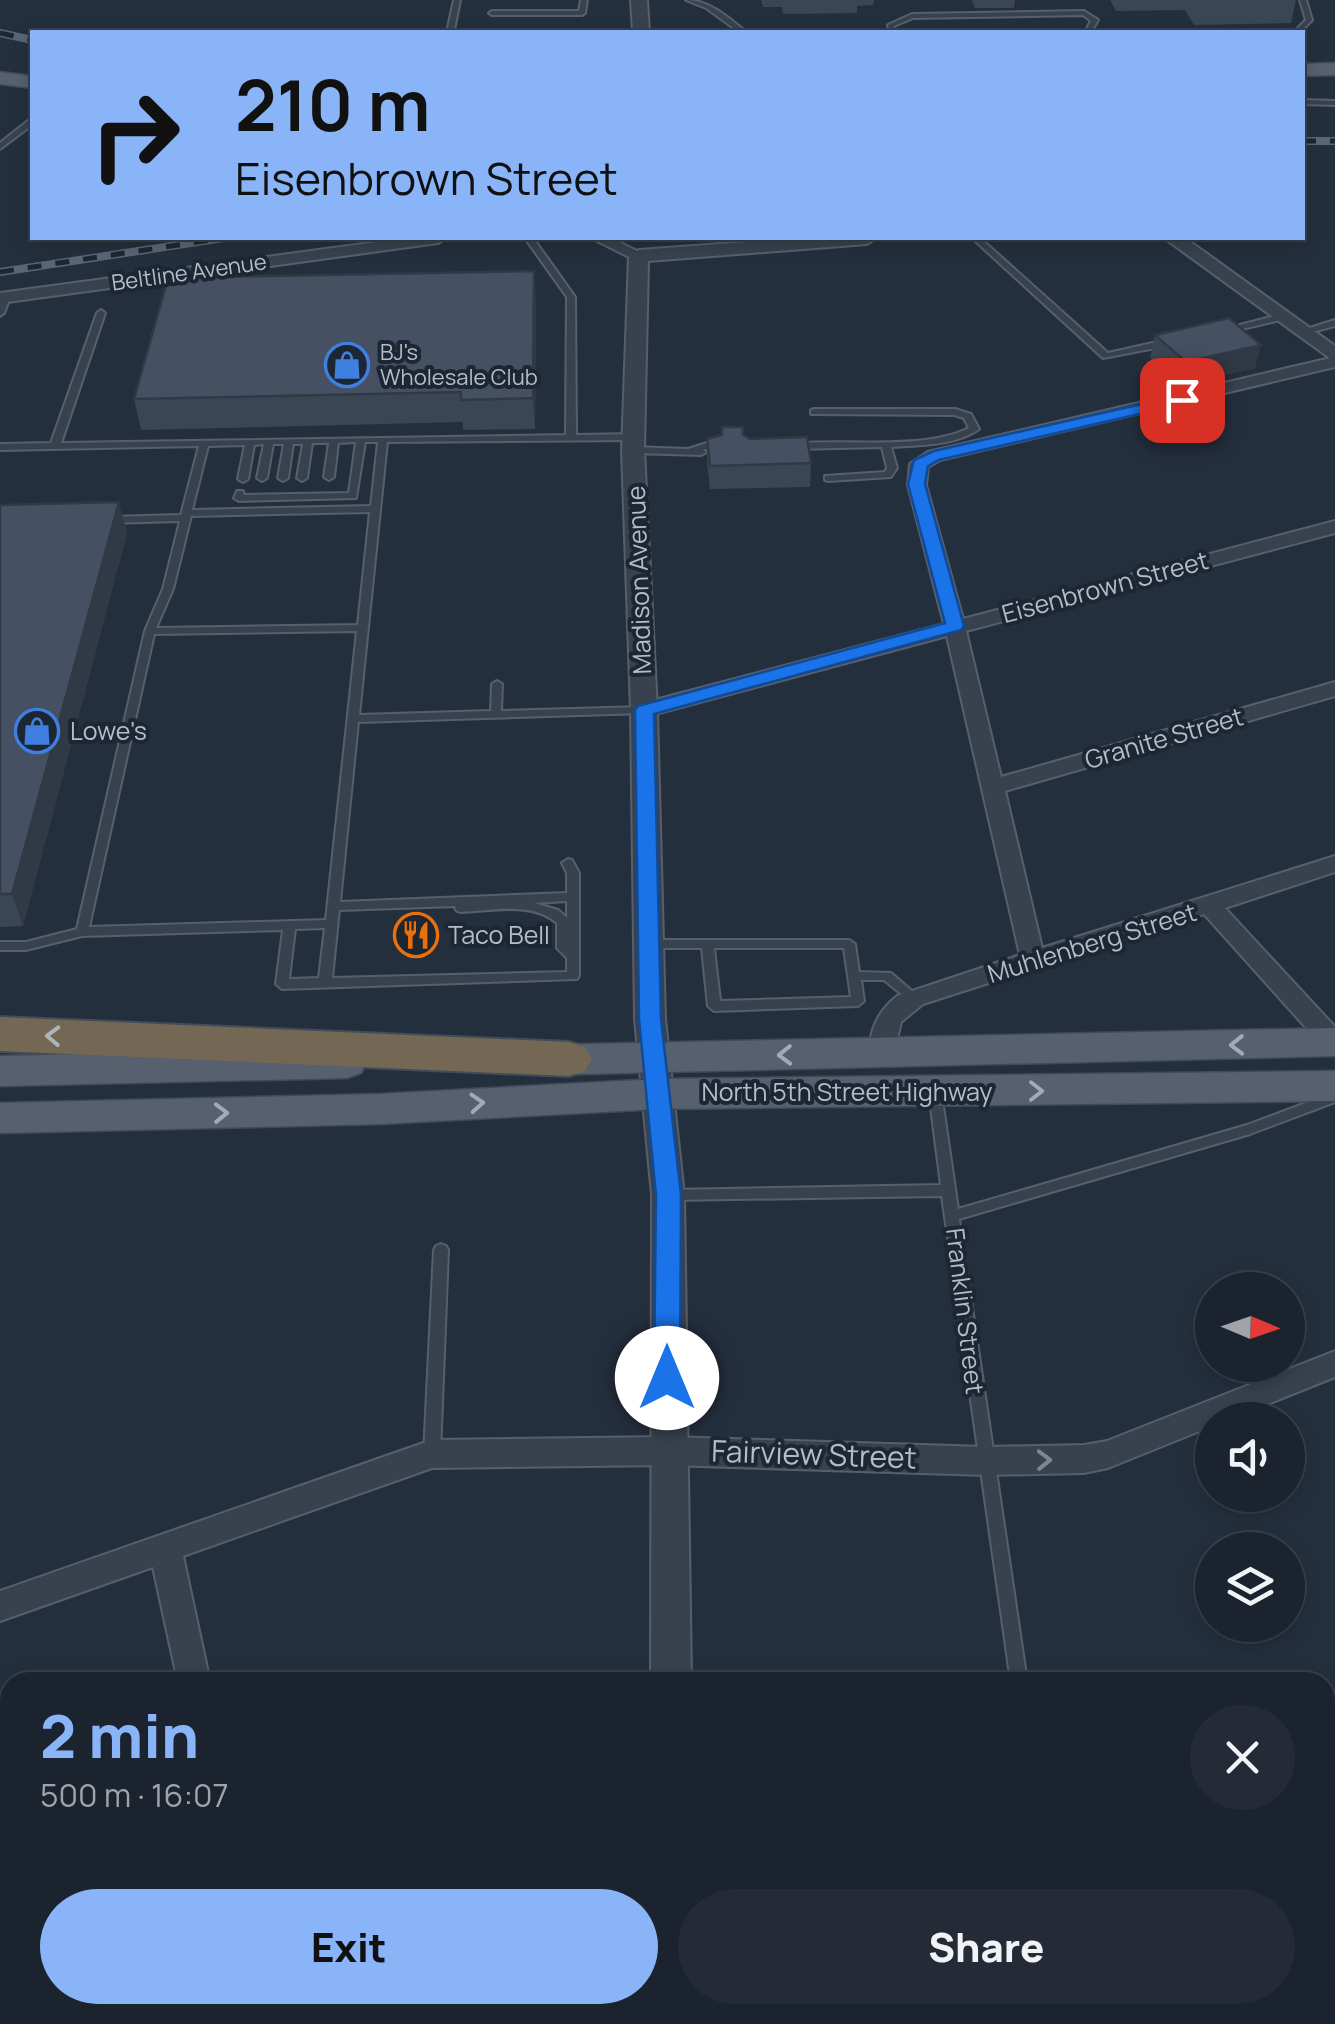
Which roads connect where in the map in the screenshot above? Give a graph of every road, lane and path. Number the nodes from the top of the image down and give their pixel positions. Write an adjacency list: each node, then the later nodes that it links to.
1 (457, 0): 8 (lane)
2 (494, 0): 7 (lane)
3 (584, 0): 7 (lane)
4 (639, 0): 10 (street)
5 (689, 0): 11 (lane)
6 (1304, 0): 14 (lane)
7 (492, 13): 9 (lane)
8 (450, 30)
9 (489, 30)
10 (641, 30)
11 (739, 30)
12 (892, 30): 13 (lane)
13 (1089, 30)
14 (1299, 30)
15 (1335, 69): 16 (main road)
16 (1305, 70)
17 (0, 80): 18 (main road)
18 (30, 82)
19 (30, 92): 20 (main road)
20 (0, 93)
21 (1305, 102): 22 (lane)
22 (1335, 104)
23 (30, 124): 24 (lane)
24 (0, 147)
25 (425, 240): 32 (street, Beltline Avenue)
26 (530, 240): 41 (lane)
27 (603, 240): 31 (street)
28 (842, 240): 31 (street)
29 (978, 240): 38 (lane)
30 (1176, 240): 34 (street)
31 (639, 256): 51 (street, Madison Avenue)
32 (2, 303)
33 (100, 314): 53 (lane)
34 (1282, 317): 36 (lane); 37 (street)
35 (1335, 323): 37 (lane)
36 (1213, 332)
37 (1301, 332): 39 (street)
38 (1177, 340)
39 (1335, 359): 71 (street)
40 (814, 412): 52 (lane)
41 (571, 436): 42 (lane); 51 (lane)
42 (383, 439): 44 (lane); 66 (lane)
43 (334, 440): 44 (lane); 46 (lane); 58 (lane)
44 (362, 440): 65 (lane)
45 (289, 441): 46 (lane); 49 (lane); 60 (lane)
46 (308, 441): 61 (lane)
47 (732, 441): 56 (lane)
48 (250, 442): 49 (lane); 50 (lane); 63 (lane)
49 (269, 442): 59 (lane)
50 (204, 443): 53 (lane); 68 (lane)
51 (634, 443): 56 (lane); 76 (street, Madison Avenue)
52 (886, 444): 54 (lane); 62 (lane)
53 (55, 446): 55 (lane)
54 (787, 446)
55 (0, 447)
56 (692, 450): 57 (lane)
57 (715, 454)
58 (329, 477)
59 (262, 478)
60 (283, 478)
61 (302, 478)
62 (828, 478)
63 (243, 479)
64 (240, 493): 65 (lane)
65 (322, 495): 67 (lane)
66 (375, 509): 67 (lane); 72 (lane)
67 (314, 510): 68 (lane)
68 (186, 515): 69 (lane); 73 (lane)
69 (92, 520)
70 (1335, 527): 71 (street, Eisenbrown Street)
71 (955, 626): 76 (street, Eisenbrown Street); 79 (street)
72 (363, 628): 73 (lane); 78 (lane)
73 (150, 632): 88 (lane)
74 (497, 684): 77 (lane)
75 (1335, 689): 79 (street, Granite Street)
76 (644, 710): 77 (lane); 89 (street, Madison Avenue)
77 (496, 713): 78 (lane)
78 (352, 720): 83 (lane)
79 (992, 787): 93 (street)
80 (568, 864): 82 (lane)
81 (1335, 864): 85 (street, Muhlenberg Street)
82 (573, 897): 84 (lane); 92 (lane)
83 (334, 906): 84 (lane); 86 (lane)
84 (356, 906): 92 (lane)
85 (1210, 906): 93 (street, Muhlenberg Street); 98 (street)
86 (332, 924): 87 (lane); 95 (lane)
87 (290, 926): 88 (lane); 95 (lane)
88 (82, 932): 90 (lane)
89 (649, 944): 91 (lane); 102 (street, Madison Avenue)
90 (0, 946)
91 (708, 946): 94 (lane); 94 (lane)
92 (573, 957): 95 (lane)
93 (1033, 962): 96 (street, Muhlenberg Street)
94 (853, 976): 96 (lane)
95 (325, 983)
96 (914, 998): 99 (street)
97 (0, 1034): 100 (highway, one-way to 97)
98 (1335, 1043): 99 (main road, North 5th Street Highway, one-way to 99)
99 (883, 1054): 102 (main road, North 5th Street Highway, one-way to 102)
100 (570, 1059): 101 (main road, North 5th Street Highway); 102 (main road, North 5th Street Highway)
101 (0, 1070)
102 (657, 1076): 104 (main road, North 5th Street Highway); 106 (main road, North 5th Street Highway, one-way to 102); 108 (street, Madison Avenue)
103 (1335, 1086): 104 (main road, North 5th Street Highway, one-way to 103)
104 (935, 1092): 107 (lane)
105 (1335, 1097): 109 (lane, Franklin Street)
106 (0, 1118)
107 (948, 1190): 108 (lane); 109 (lane)
108 (668, 1195): 112 (street, Madison Avenue)
109 (952, 1216): 114 (lane, Franklin Street)
110 (440, 1250): 113 (lane)
111 (1335, 1364): 114 (street, Fairview Street, one-way to 111)
112 (666, 1450): 113 (street, Fairview Street); 114 (street, Fairview Street); 118 (street, Madison Avenue)
113 (432, 1454): 115 (street, Fairview Street)
114 (986, 1461): 119 (lane, Franklin Street)
115 (166, 1548): 116 (street, Fairview Street); 117 (street)
116 (0, 1606)
117 (192, 1672)
118 (672, 1672)
119 (1018, 1672)

